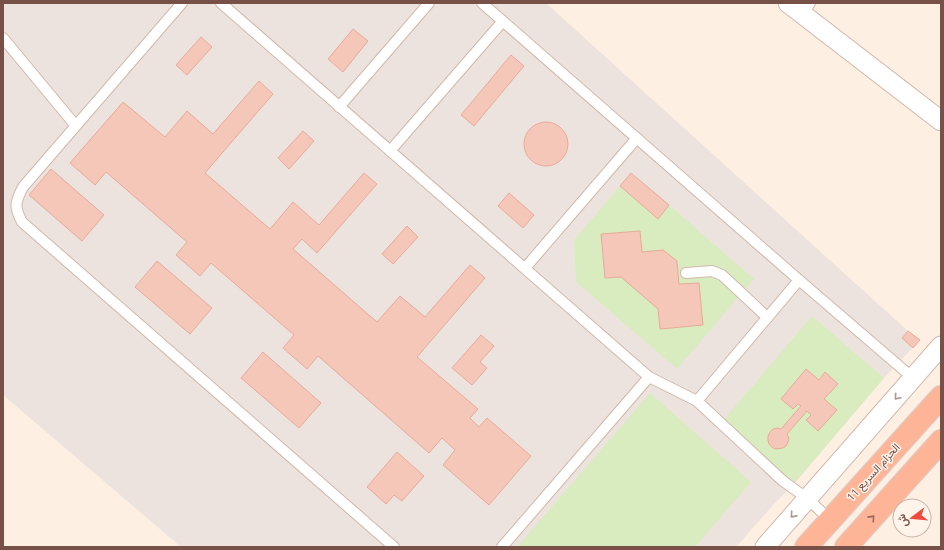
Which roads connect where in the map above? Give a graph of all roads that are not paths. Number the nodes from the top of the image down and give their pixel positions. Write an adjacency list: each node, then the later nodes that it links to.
1 (182, 3): 10 (lane)
2 (220, 3): 8 (lane)
3 (429, 3): 8 (lane)
4 (482, 3): 6 (lane)
5 (801, 7): 9 (street)
6 (503, 21): 11 (lane); 12 (lane)
7 (3, 38): 10 (lane)
8 (339, 107): 12 (lane)
9 (941, 121)
10 (76, 126): 25 (lane)
11 (637, 138): 13 (lane); 15 (lane)
12 (390, 151): 13 (lane)
13 (525, 268): 18 (lane)
14 (686, 273): 16 (lane)
15 (799, 280): 16 (lane); 19 (lane)
16 (767, 317): 21 (lane)
17 (941, 346): 19 (street)
18 (649, 377): 21 (lane); 26 (lane)
19 (913, 378): 23 (street, one-way to 23)
20 (941, 397): 24 (highway, الحزام السريع 11)
21 (697, 401): 23 (lane)
22 (941, 441): 29 (highway, one-way to 22)
23 (808, 499): 24 (lane); 27 (street, one-way to 27)
24 (830, 520): 28 (highway, الحزام السريع 11)
25 (394, 547)
26 (502, 547)
27 (765, 547)
28 (806, 547)
29 (846, 547)

